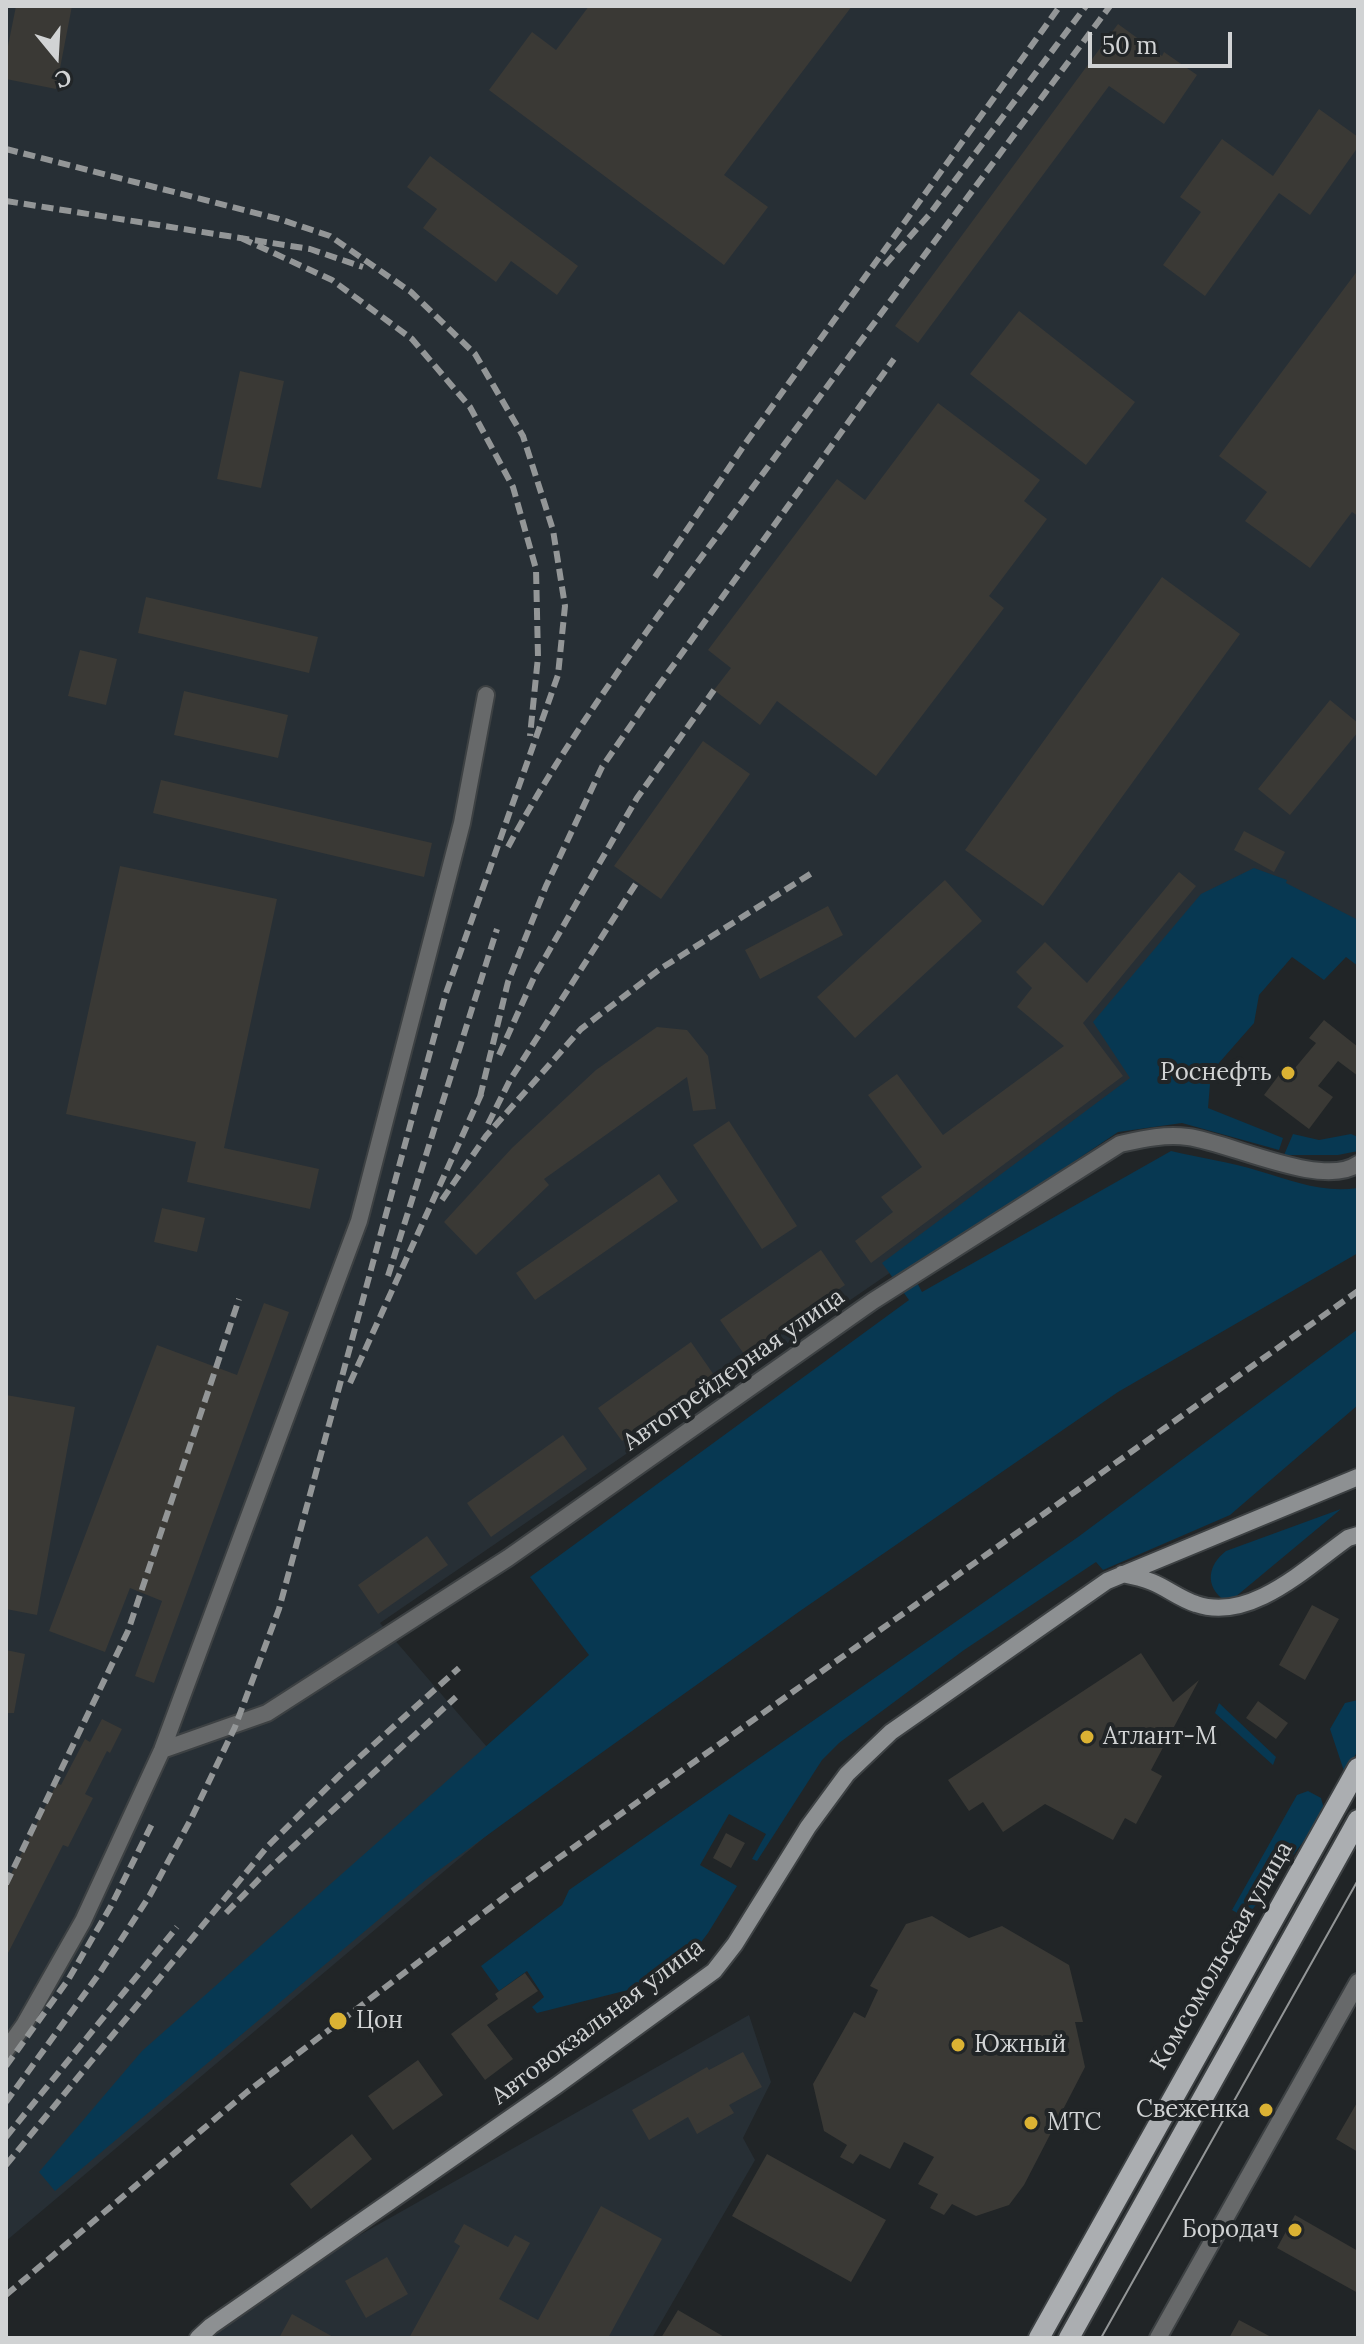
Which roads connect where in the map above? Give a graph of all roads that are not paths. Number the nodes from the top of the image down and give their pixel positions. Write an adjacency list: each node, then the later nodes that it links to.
1 (486, 695): 6 (street)
2 (1358, 1164): 6 (street, Автогрейдерная улица)
3 (1358, 1477): 5 (street, Автовокзальная улица)
4 (1358, 1535): 5 (street)
5 (1122, 1574): 11 (street, Автовокзальная улица)
6 (162, 1750): 10 (street)
7 (1358, 1768): 12 (main road, Комсомольская улица)
8 (1358, 1820): 13 (main road)
9 (1358, 1982): 14 (street)
10 (6, 2050)
11 (198, 2338)
12 (1039, 2338)
13 (1069, 2338)
14 (1158, 2338)

